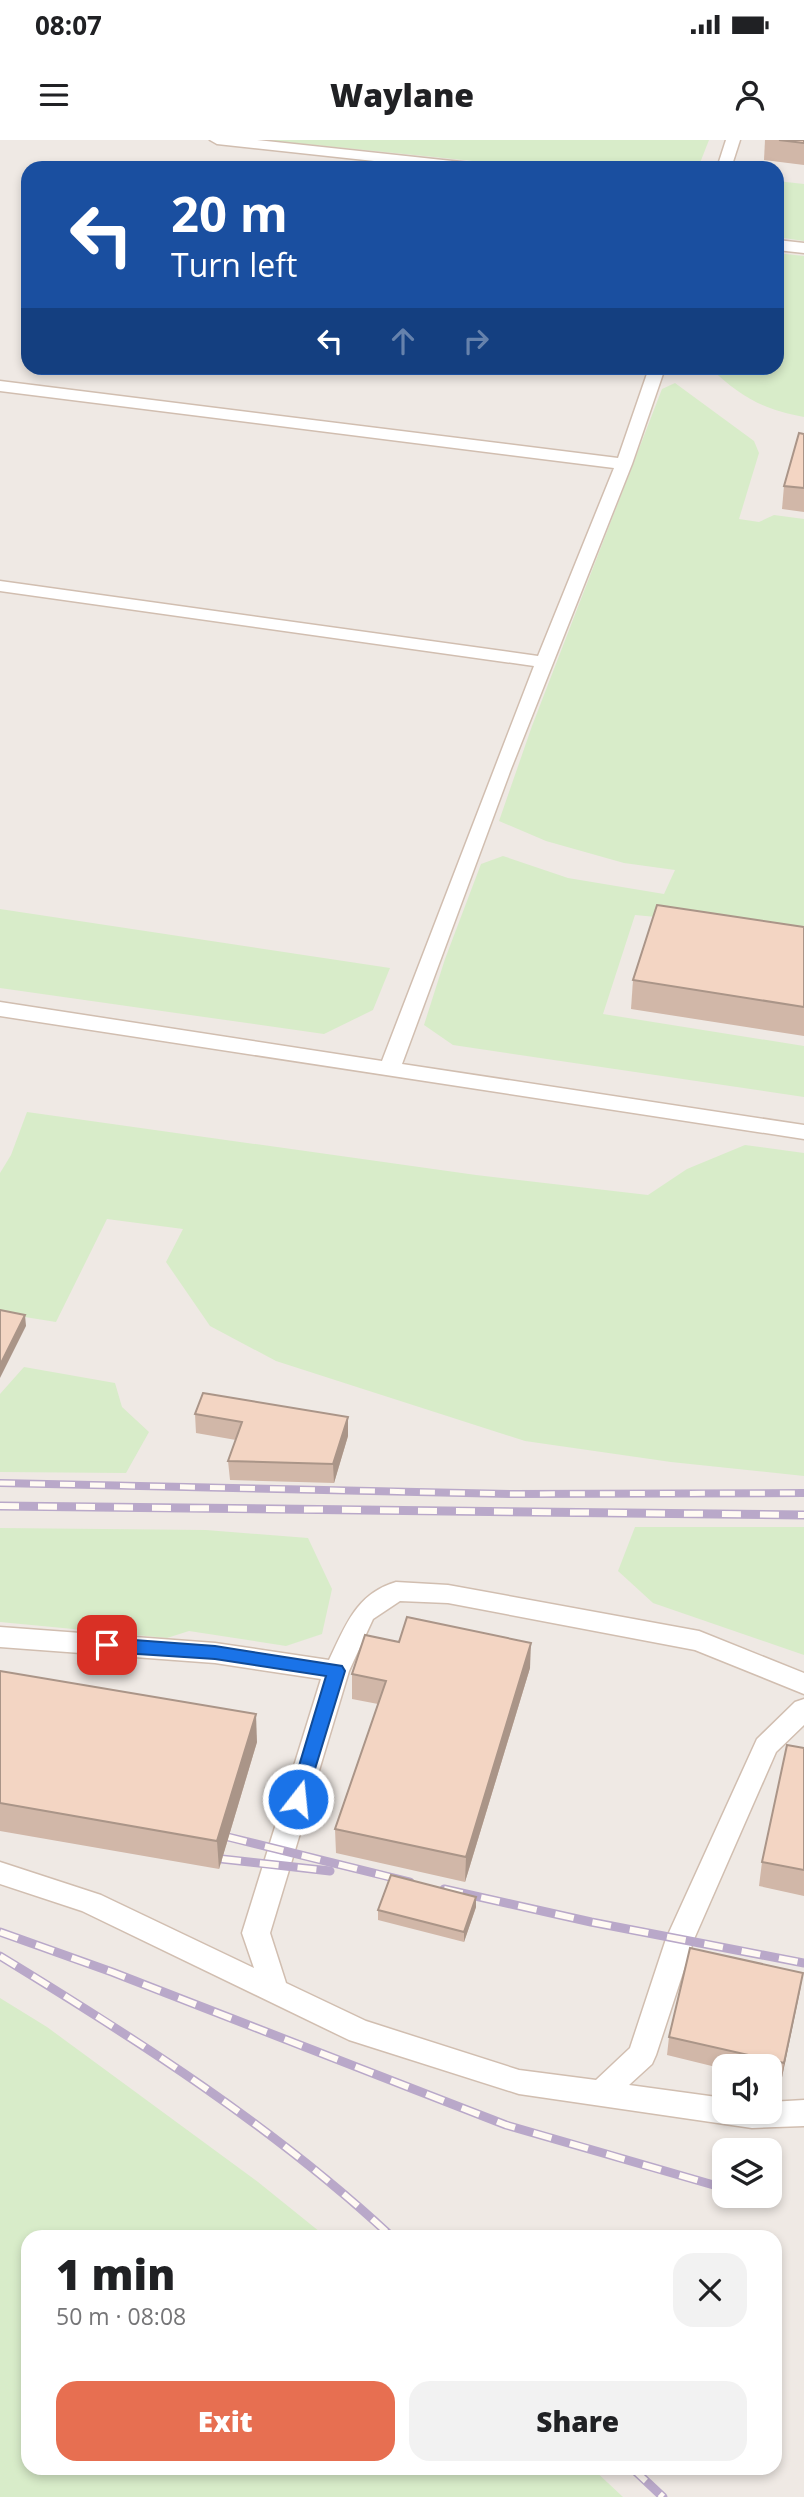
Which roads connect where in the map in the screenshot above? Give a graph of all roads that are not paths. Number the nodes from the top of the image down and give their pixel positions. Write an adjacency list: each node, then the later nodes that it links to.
1 (217, 140): 3 (lane)
2 (733, 140): 4 (lane)
3 (414, 161)
4 (726, 161)
5 (784, 246): 6 (lane)
6 (804, 248)
7 (655, 375): 9 (lane)
8 (0, 386): 9 (lane)
9 (624, 464): 11 (lane)
10 (0, 586): 11 (lane)
11 (545, 662): 13 (lane)
12 (0, 1009): 13 (lane)
13 (389, 1069): 14 (lane)
14 (804, 1132)
15 (0, 1637): 16 (lane)
16 (336, 1671): 17 (lane); 20 (lane)
17 (804, 1684)
18 (804, 1709): 21 (lane)
19 (0, 1873): 20 (lane)
20 (275, 1991): 21 (lane)
21 (601, 2094): 22 (lane)
22 (712, 2109)
23 (804, 2113): 24 (lane)
24 (782, 2114)

